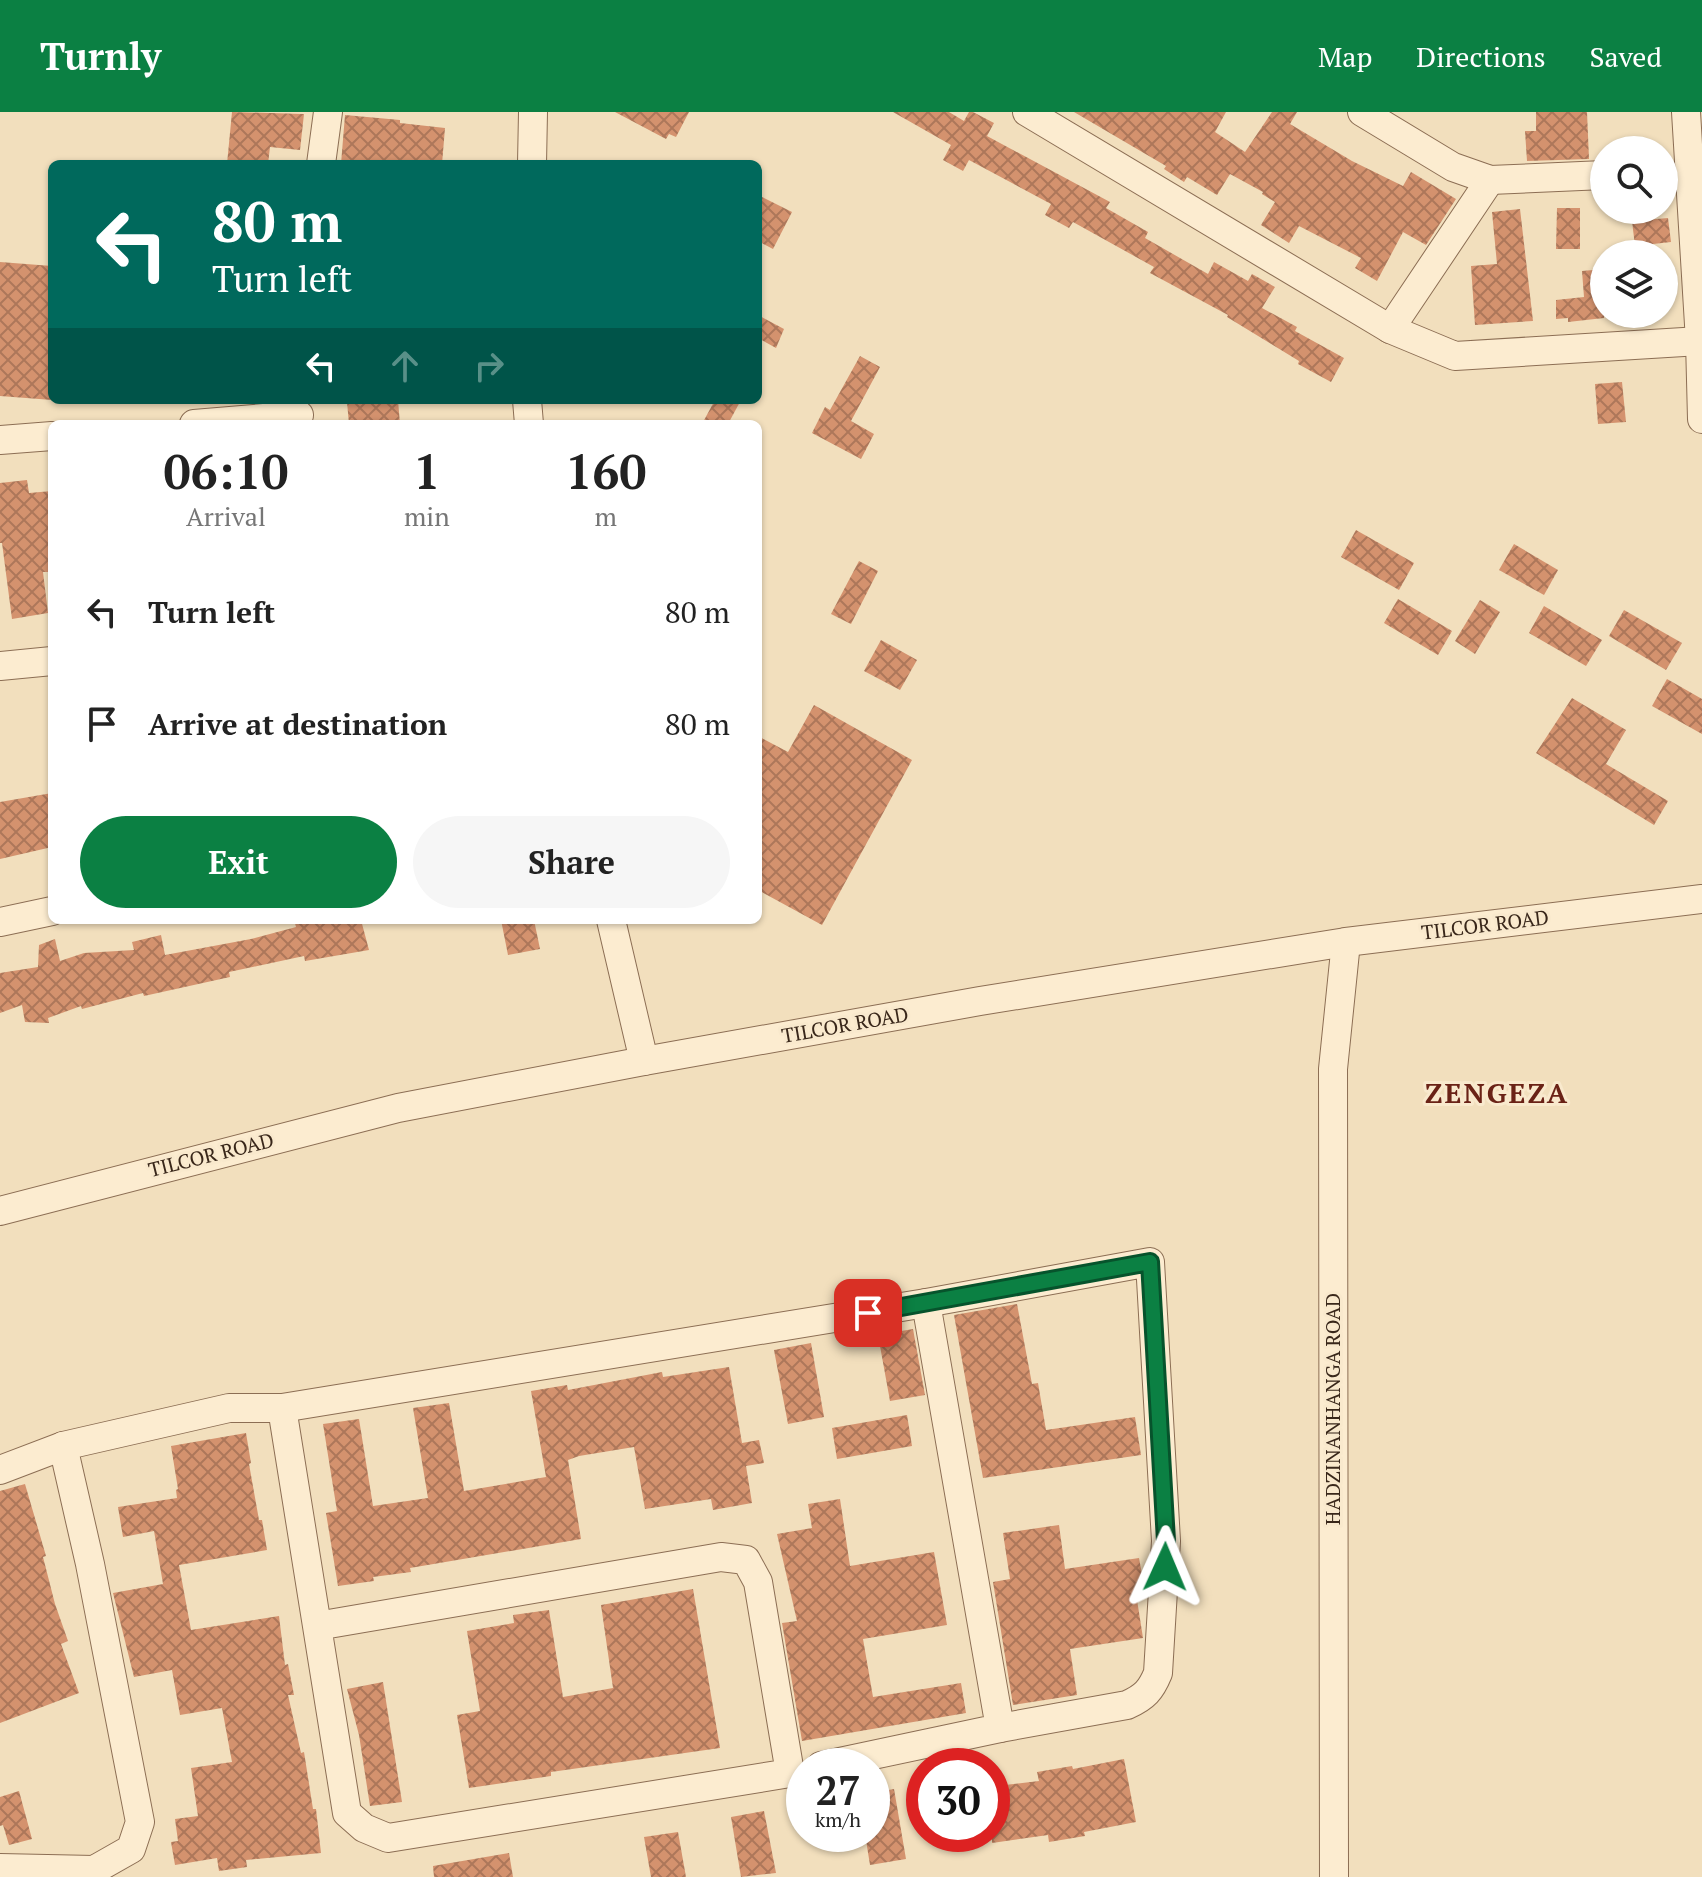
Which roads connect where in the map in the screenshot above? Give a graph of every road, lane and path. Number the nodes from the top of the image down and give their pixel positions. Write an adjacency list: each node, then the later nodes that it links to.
1 (328, 112): 6 (street)
2 (533, 112): 7 (street)
3 (1027, 112): 12 (street)
4 (1362, 112): 10 (street)
5 (1686, 112): 8 (street)
6 (322, 160)
7 (532, 160)
8 (1678, 160)
9 (1590, 176): 10 (street)
10 (1490, 180): 12 (street)
11 (1678, 186): 13 (street)
12 (1390, 329): 13 (street)
13 (1700, 341): 15 (street)
14 (299, 413): 16 (street)
15 (1702, 419)
16 (232, 420)
17 (48, 436): 18 (street)
18 (0, 440)
19 (48, 661): 20 (street)
20 (0, 666)
21 (1702, 899): 25 (street, TILCOR ROAD)
22 (48, 912): 23 (street)
23 (0, 922)
24 (612, 924): 26 (street)
25 (1346, 942): 26 (street, TILCOR ROAD); 38 (street, HADZINANHANGA ROAD)
26 (644, 1061): 27 (street, TILCOR ROAD)
27 (0, 1211)
28 (926, 1303): 29 (street); 33 (street); 33 (street)
29 (282, 1408): 30 (street); 32 (street)
30 (63, 1446): 31 (street); 37 (street)
31 (0, 1470)
32 (317, 1626): 34 (street); 36 (street)
33 (1000, 1728): 35 (street)
34 (792, 1748)
35 (890, 1751)
36 (786, 1773)
37 (0, 1868)
38 (1334, 1877)

